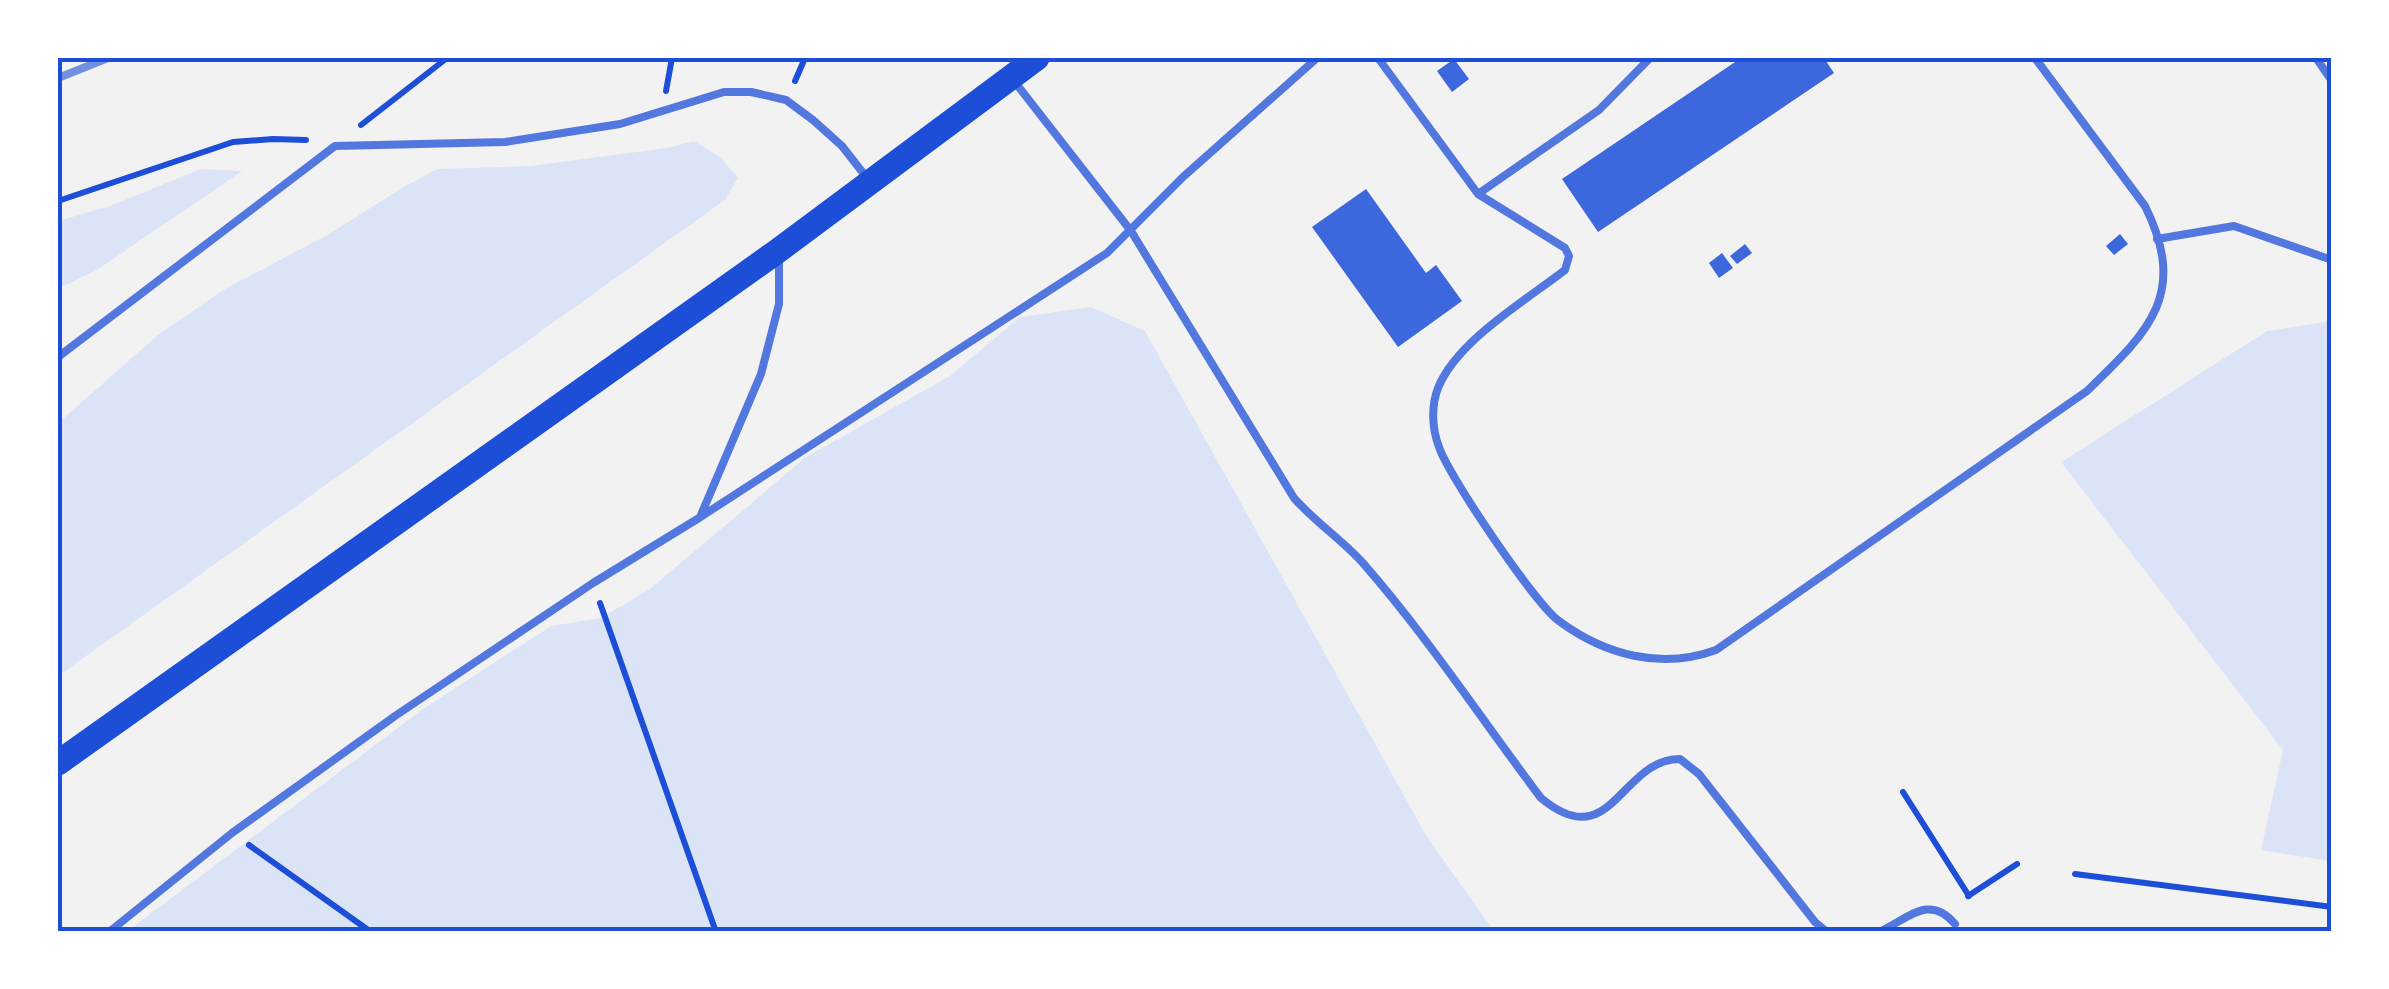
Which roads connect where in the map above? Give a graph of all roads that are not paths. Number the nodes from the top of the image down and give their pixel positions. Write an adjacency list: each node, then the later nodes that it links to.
1 (1038, 58): 7 (main road)
2 (1317, 58): 11 (lane)
3 (1378, 58): 10 (lane)
4 (1650, 58): 10 (lane)
5 (2036, 58): 12 (lane)
6 (2316, 58): 8 (lane)
7 (1011, 78): 9 (main road); 11 (lane)
8 (2332, 81)
9 (869, 181): 13 (main road); 15 (lane)
10 (1478, 194): 12 (lane)
11 (1131, 232): 16 (lane); 20 (lane)
12 (2157, 239): 14 (lane)
13 (779, 250): 16 (lane); 17 (main road)
14 (2332, 260)
15 (58, 357)
16 (700, 518): 19 (lane)
17 (58, 763)
18 (1955, 924): 21 (lane)
19 (109, 932)
20 (1827, 932)
21 (1879, 932)

